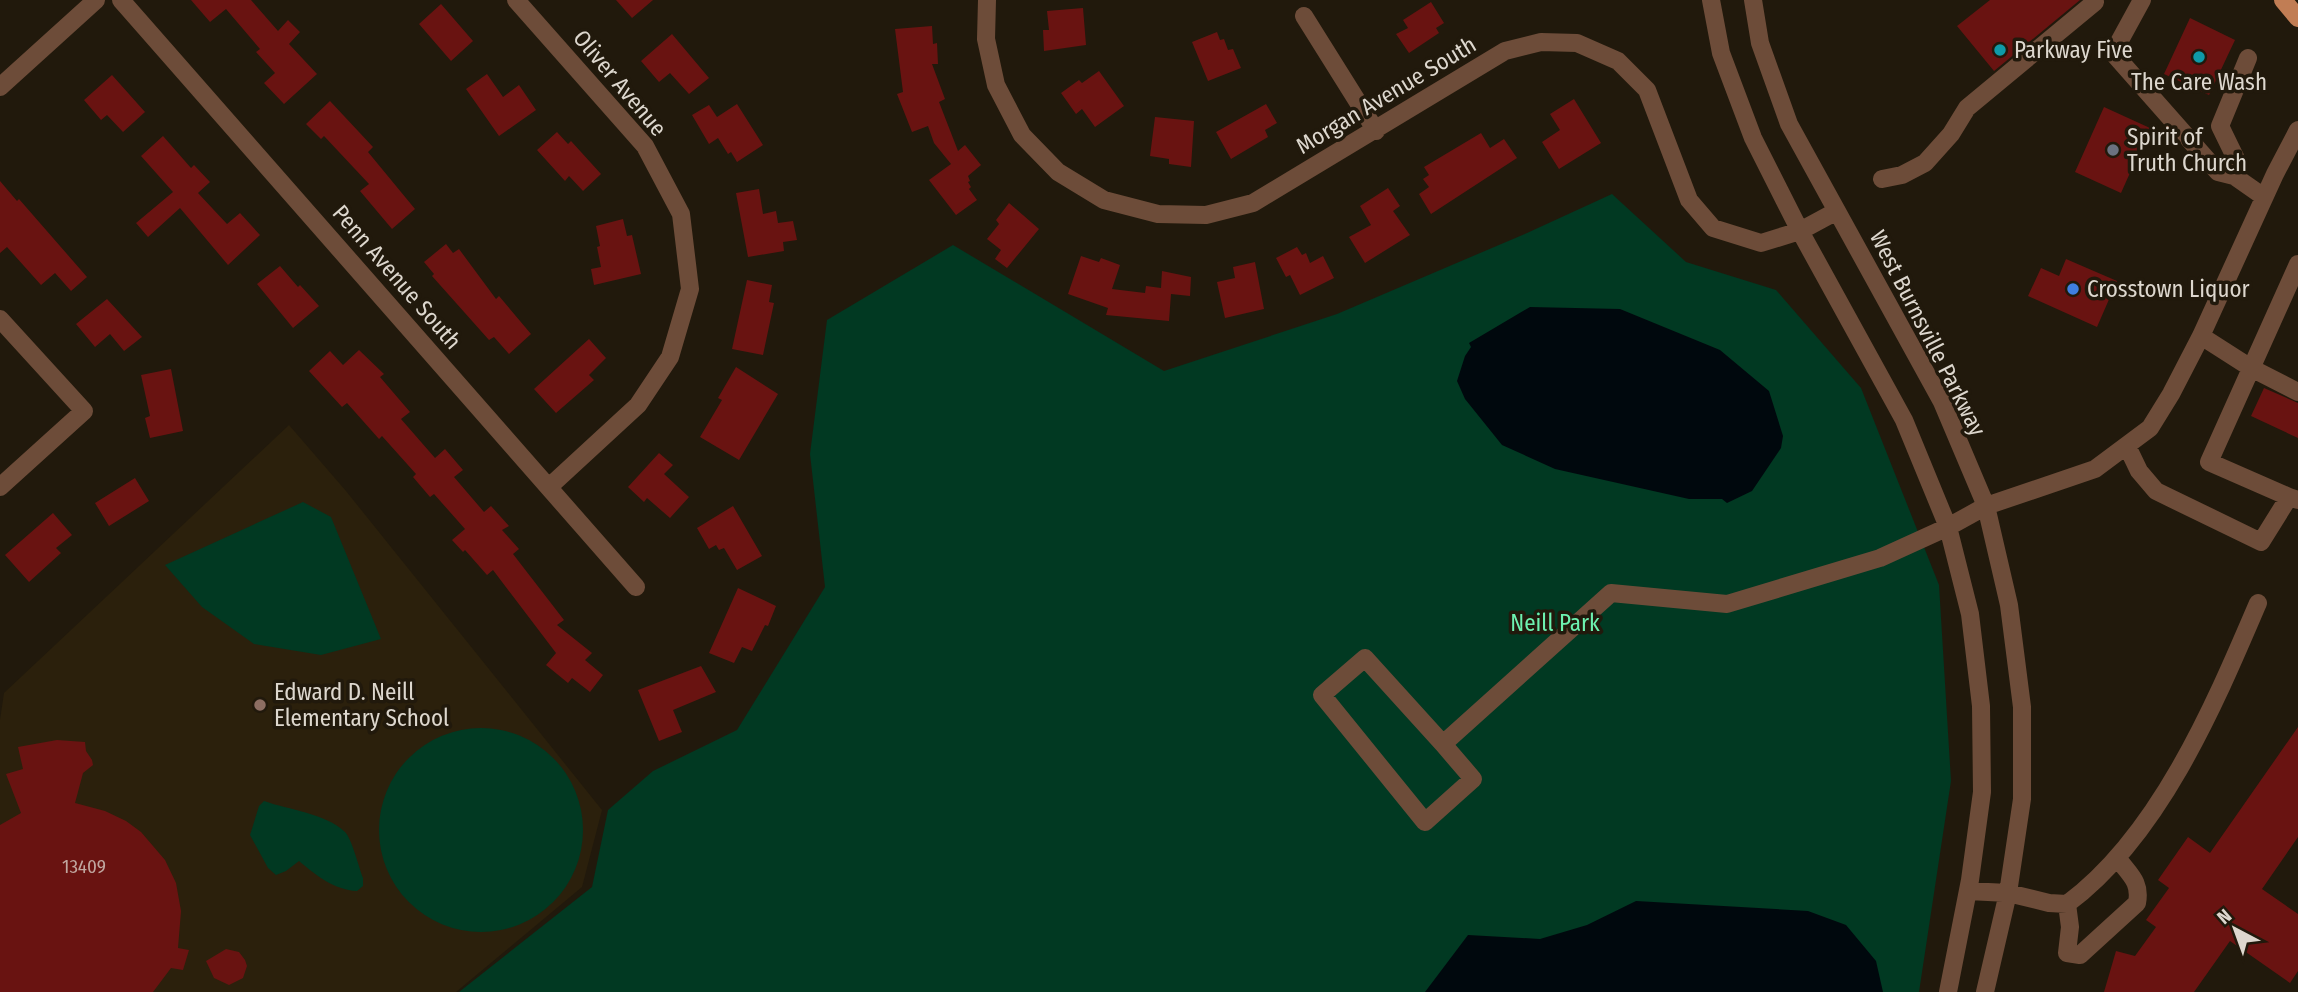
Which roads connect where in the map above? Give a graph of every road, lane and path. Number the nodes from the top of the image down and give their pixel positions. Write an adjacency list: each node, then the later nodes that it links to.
1 (96, 0): 13 (street)
2 (121, 0): 28 (street, Penn Avenue South)
3 (516, 0): 28 (street, Oliver Avenue)
4 (987, 0): 14 (street, Morgan Avenue South)
5 (1711, 0): 20 (street)
6 (1753, 0): 19 (street, West Burnsville Parkway)
7 (2142, 0): 16 (street)
8 (2283, 0): 11 (main road)
9 (2095, 2): 17 (street)
10 (1304, 16): 14 (street)
11 (2298, 18)
12 (2248, 58): 16 (street)
13 (0, 87)
14 (1376, 131): 20 (street, Morgan Avenue South)
15 (2298, 131): 18 (street)
16 (2234, 176): 18 (street)
17 (1882, 179)
18 (2264, 197): 23 (street)
19 (1837, 211): 20 (street, Morgan Avenue South); 30 (street, West Burnsville Parkway)
20 (1800, 231): 31 (street)
21 (2298, 264): 24 (street)
22 (0, 319): 27 (street)
23 (2201, 336): 24 (street); 26 (street)
24 (2251, 368): 25 (street); 29 (street)
25 (2298, 392)
26 (2127, 446): 29 (street); 30 (street)
27 (0, 487)
28 (549, 487): 32 (street, Penn Avenue South)
29 (2293, 498)
30 (1986, 506): 31 (street); 37 (street, West Burnsville Parkway)
31 (1948, 527): 34 (street); 36 (street)
32 (636, 587)
33 (2258, 603): 35 (street)
34 (1443, 744): 34 (street)
35 (2118, 859): 38 (street); 38 (street)
36 (1968, 891): 37 (street); 39 (street)
37 (2008, 893): 38 (street); 40 (street, West Burnsville Parkway)
38 (2067, 904)
39 (1948, 992)
40 (1985, 992)

